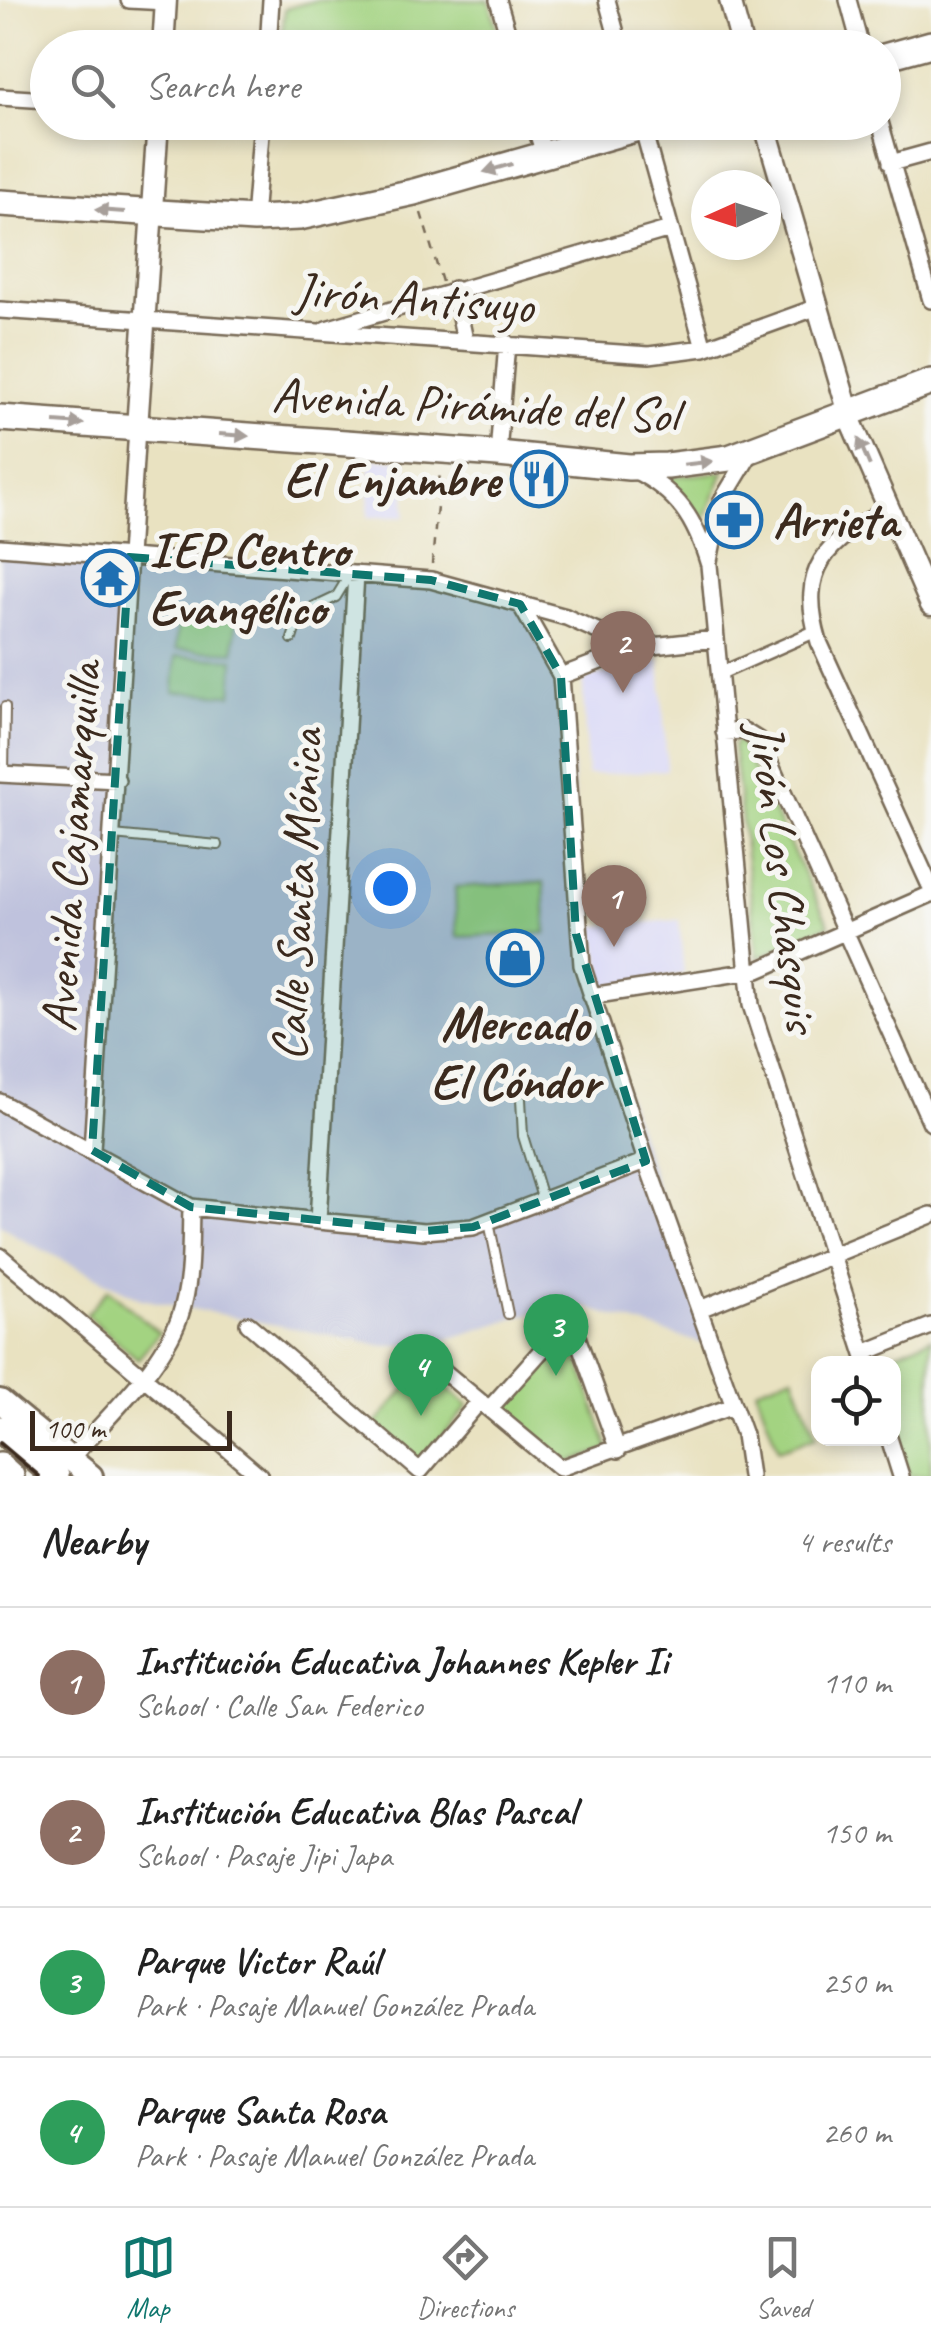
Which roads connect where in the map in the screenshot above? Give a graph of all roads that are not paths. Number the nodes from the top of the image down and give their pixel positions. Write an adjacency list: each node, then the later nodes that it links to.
1 (130, 0): 7 (street)
2 (271, 0): 9 (street)
3 (498, 0): 10 (street)
4 (607, 0): 11 (street)
5 (730, 0): 12 (street)
6 (848, 0): 13 (street)
7 (166, 1): 8 (street)
8 (164, 30)
9 (269, 30)
10 (507, 30)
11 (615, 30)
12 (738, 30)
13 (856, 30)
14 (931, 44): 15 (main road)
15 (901, 52)
16 (0, 97): 17 (street)
17 (30, 99)
18 (157, 140): 29 (street)
19 (261, 140): 30 (street)
20 (540, 140): 26 (street)
21 (593, 140): 26 (main road)
22 (651, 140): 31 (street)
23 (769, 140): 35 (street)
24 (885, 140): 27 (street)
25 (931, 152): 27 (street)
26 (544, 154): 30 (main road, one-way to 30)
27 (891, 163): 32 (street)
28 (0, 203): 29 (main road, one-way to 28)
29 (151, 214): 30 (main road); 37 (street)
30 (254, 219)
31 (670, 229): 33 (street); 41 (street)
32 (925, 257): 34 (street)
33 (450, 291): 38 (street); 39 (street)
34 (931, 300)
35 (815, 308): 41 (street, Jirón Antisuyo); 43 (street)
36 (0, 310): 37 (street, Jirón Antisuyo)
37 (144, 319): 38 (street, Jirón Antisuyo); 45 (street)
38 (317, 332): 39 (street, Jirón Antisuyo)
39 (465, 340): 40 (street, Jirón Antisuyo)
40 (506, 343): 41 (street, Jirón Antisuyo); 47 (street)
41 (704, 348)
42 (931, 382): 43 (main road, Avenida Pirámide del Sol)
43 (848, 413): 46 (main road, Avenida Pirámide del Sol); 49 (street, one-way to 43)
44 (0, 418): 45 (main road, Avenida Pirámide del Sol, one-way to 45)
45 (137, 428): 47 (main road, Avenida Pirámide del Sol, one-way to 47); 51 (street, Avenida Cajamarquilla)
46 (753, 450): 48 (main road, Avenida Pirámide del Sol, one-way to 46); 52 (street, Jirón Los Chasquis)
47 (498, 454): 48 (main road, Avenida Pirámide del Sol)
48 (629, 468): 52 (street, Jirón Los Chasquis)
49 (888, 510): 55 (street); 56 (street)
50 (0, 548): 51 (street)
51 (128, 557): 53 (street); 65 (street, Avenida Cajamarquilla)
52 (709, 565): 58 (street, Jirón Los Chasquis)
53 (353, 574): 54 (street); 57 (lane); 80 (street, Calle Santa Mónica)
54 (520, 604): 59 (street); 61 (street)
55 (931, 605)
56 (816, 631): 60 (street); 68 (street)
57 (292, 639)
58 (716, 639): 59 (street); 60 (street, Jirón Los Chasquis)
59 (635, 648): 61 (street)
60 (719, 674): 63 (street, Jirón Los Chasquis)
61 (561, 676): 71 (street)
62 (5, 707): 64 (lane)
63 (724, 732): 69 (street); 70 (street, Jirón Los Chasquis)
64 (2, 774): 65 (street)
65 (117, 780): 66 (street, Avenida Cajamarquilla)
66 (113, 835): 67 (lane); 75 (street, Avenida Cajamarquilla)
67 (218, 844)
68 (931, 891): 69 (street)
69 (846, 933): 70 (street); 74 (street)
70 (746, 972): 71 (street); 82 (street, Jirón Los Chasquis)
71 (591, 996): 76 (street)
72 (520, 1099): 77 (lane)
73 (0, 1102): 75 (street)
74 (931, 1123)
75 (92, 1150): 78 (street)
76 (646, 1161): 77 (street); 84 (street)
77 (543, 1202): 81 (street)
78 (191, 1206): 80 (street); 91 (street)
79 (931, 1215): 82 (street)
80 (318, 1222): 81 (street)
81 (489, 1222): 85 (lane)
82 (833, 1255): 84 (street); 89 (street, Jirón Los Chasquis)
83 (0, 1256): 91 (street)
84 (700, 1310): 94 (street)
85 (508, 1314)
86 (248, 1324): 93 (street)
87 (931, 1326): 90 (street)
88 (424, 1355): 93 (street)
89 (864, 1356)
90 (869, 1356)
91 (142, 1376): 99 (street); 103 (street)
92 (0, 1401): 99 (main road)
93 (484, 1405): 97 (street); 100 (street)
94 (733, 1406): 97 (street); 104 (street)
95 (0, 1428): 99 (main road)
96 (891, 1446): 105 (street)
97 (618, 1450): 100 (street)
98 (0, 1466): 101 (main road)
99 (64, 1467): 102 (main road)
100 (557, 1472)
101 (12, 1476)
102 (91, 1476)
103 (260, 1476)
104 (750, 1476)
105 (900, 1476)

